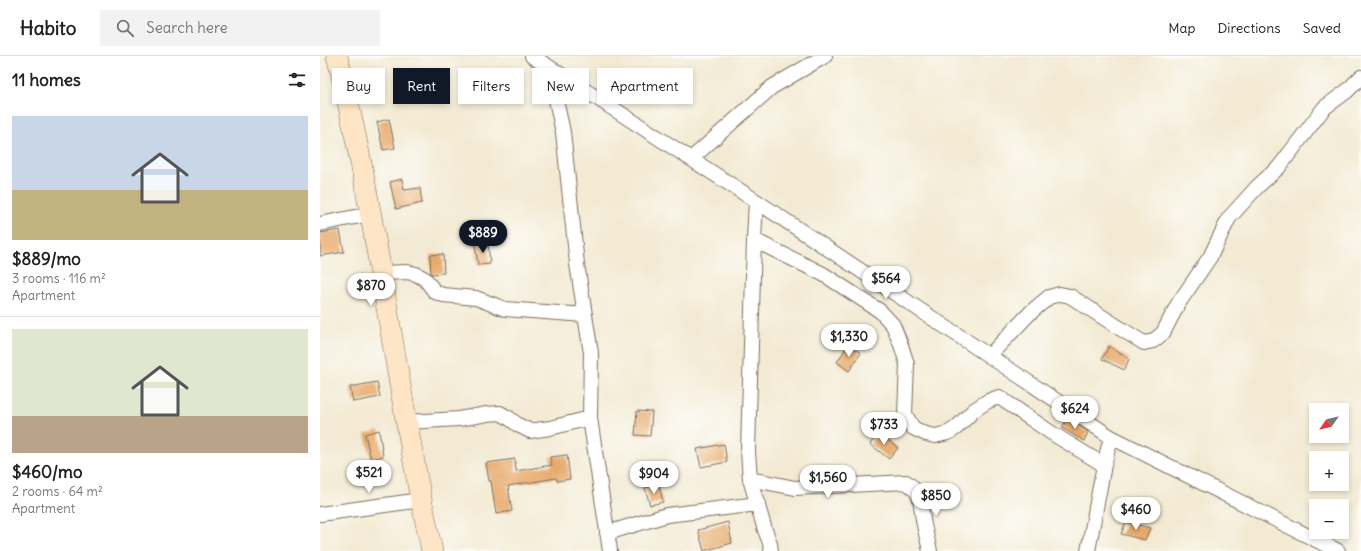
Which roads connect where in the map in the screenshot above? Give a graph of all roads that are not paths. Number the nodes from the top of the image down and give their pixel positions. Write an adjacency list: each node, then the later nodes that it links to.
1 (337, 56): 10 (main road)
2 (532, 56): 4 (street)
3 (825, 56): 8 (street)
4 (549, 68)
5 (1361, 77): 15 (street)
6 (589, 94): 8 (street)
7 (557, 104): 14 (street)
8 (691, 159): 9 (street)
9 (756, 201): 12 (street); 15 (street)
10 (370, 214): 11 (street); 13 (main road)
11 (320, 224)
12 (754, 240): 19 (street); 20 (street)
13 (382, 273): 14 (street); 17 (main road)
14 (584, 316): 16 (street)
15 (989, 356): 18 (street)
16 (590, 418): 17 (street); 24 (street)
17 (407, 422): 21 (main road)
18 (1111, 437): 19 (street); 30 (street)
19 (1104, 465): 29 (street)
20 (750, 478): 22 (street); 28 (street)
21 (421, 500): 23 (street); 25 (main road)
22 (758, 504): 24 (street); 27 (street)
23 (320, 514)
24 (607, 533): 26 (street)
25 (432, 551)
26 (610, 551)
27 (771, 551)
28 (930, 551)
29 (1088, 551)
30 (1338, 551)

